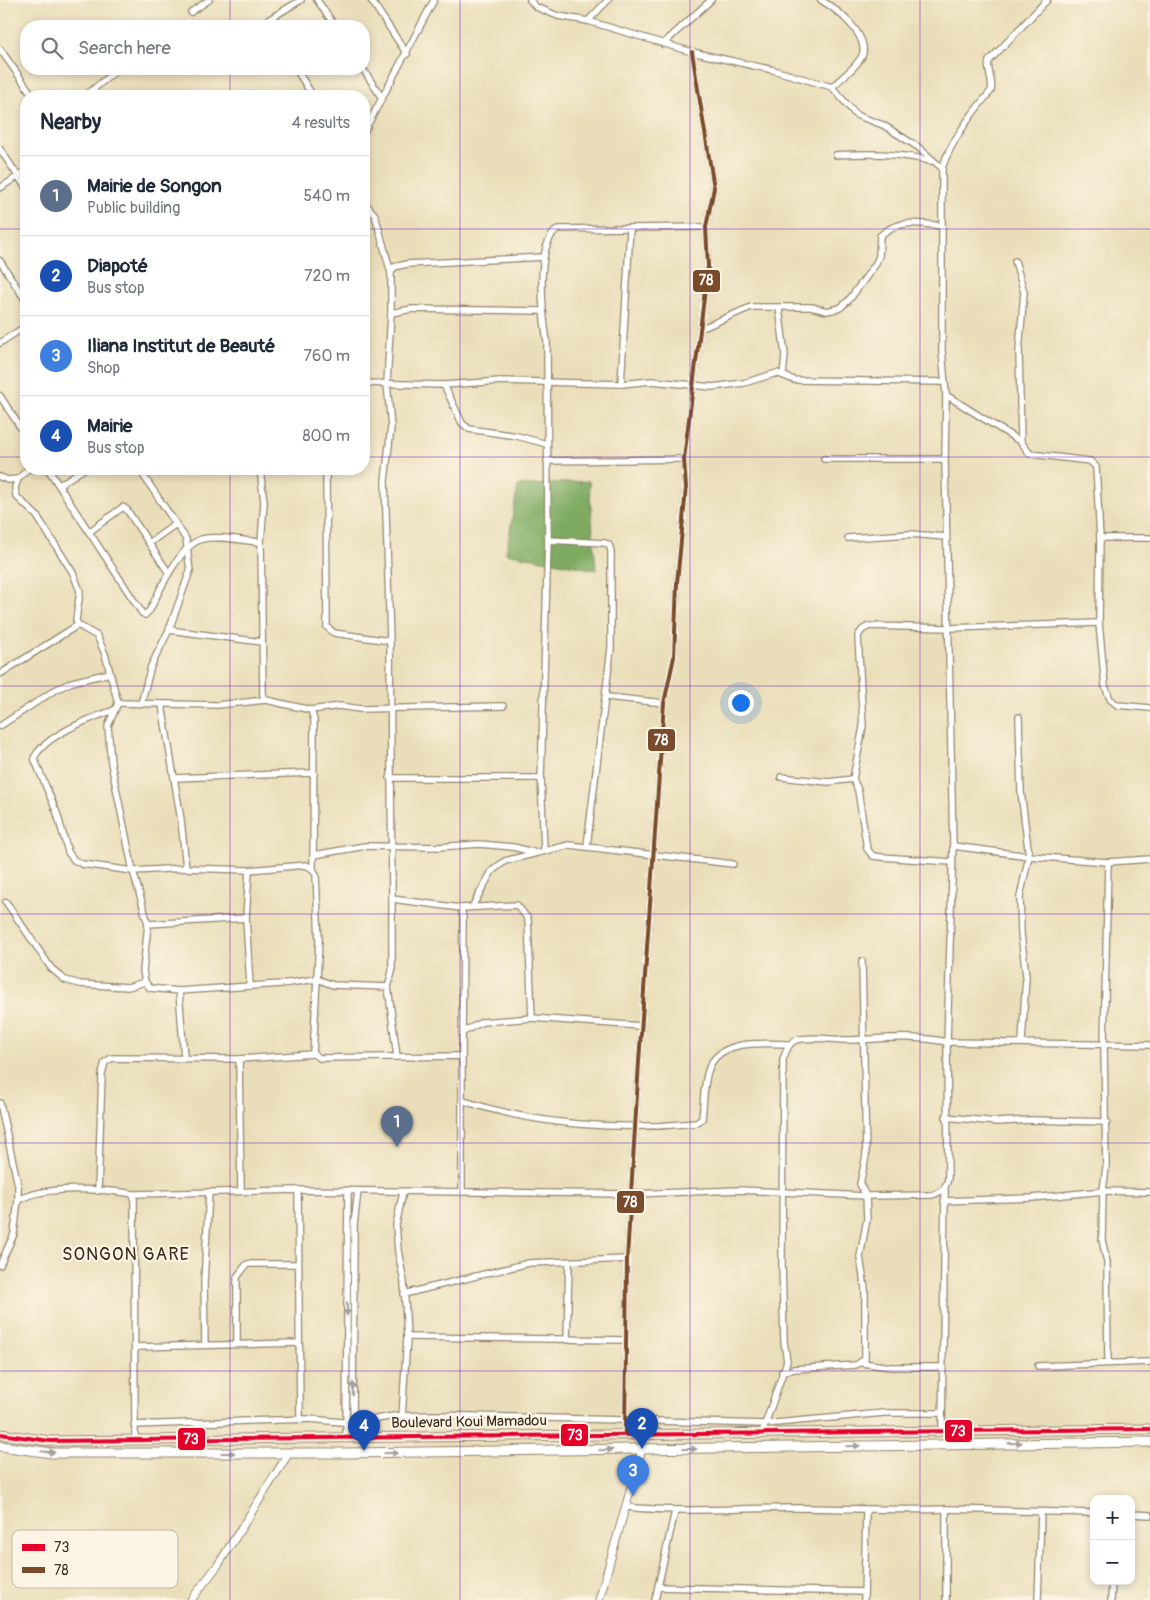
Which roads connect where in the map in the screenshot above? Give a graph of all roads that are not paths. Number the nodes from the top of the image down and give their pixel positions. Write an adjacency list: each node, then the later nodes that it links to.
1 (209, 0): 11 (street)
2 (301, 0): 12 (street)
3 (317, 0): 13 (street)
4 (371, 0): 18 (street)
5 (434, 0): 18 (street)
6 (530, 0): 14 (street)
7 (608, 0): 14 (street)
8 (711, 0): 15 (street)
9 (821, 0): 22 (street)
10 (1047, 0): 31 (street)
11 (191, 12)
12 (274, 20)
13 (331, 20)
14 (588, 21): 15 (street)
15 (663, 44): 17 (street)
16 (0, 49): 23 (street)
17 (692, 52): 22 (street); 37 (street)
18 (406, 54): 26 (street)
19 (111, 75): 24 (street)
20 (300, 75): 25 (street)
21 (367, 75): 26 (street)
22 (832, 87): 30 (street)
23 (29, 90)
24 (92, 90)
25 (309, 90)
26 (382, 98): 27 (street)
27 (370, 121)
28 (0, 149): 32 (street)
29 (836, 155): 30 (street)
30 (934, 161): 31 (street)
31 (942, 168): 36 (street)
32 (18, 176): 33 (street); 34 (street)
33 (20, 179)
34 (0, 188)
35 (370, 209): 42 (street)
36 (942, 226): 44 (street); 52 (street)
37 (706, 227): 38 (street); 47 (street)
38 (630, 228): 39 (street); 55 (street)
39 (544, 256): 42 (street); 45 (street)
40 (1015, 260): 61 (street)
41 (0, 261): 43 (street)
42 (391, 273): 46 (street)
43 (20, 292)
44 (779, 308): 47 (street); 50 (street)
45 (542, 310): 46 (street); 51 (street)
46 (391, 313): 54 (street)
47 (700, 329): 57 (street)
48 (20, 330): 49 (street)
49 (0, 343)
50 (783, 375): 52 (street); 57 (street)
51 (547, 382): 55 (street); 56 (street); 62 (street)
52 (945, 382): 58 (street)
53 (370, 383): 54 (street)
54 (387, 383): 56 (street); 91 (street)
55 (621, 384): 57 (street)
56 (444, 385): 62 (street)
57 (693, 385): 63 (street)
58 (946, 395): 61 (street); 65 (street)
59 (0, 396): 60 (street)
60 (20, 427)
61 (1021, 442): 80 (street)
62 (547, 444): 66 (street)
63 (684, 459): 66 (street); 100 (street)
64 (824, 459): 65 (street)
65 (945, 460): 79 (street)
66 (548, 461): 82 (street)
67 (22, 475): 74 (street)
68 (52, 475): 75 (street)
69 (75, 475): 75 (street)
70 (143, 475): 76 (street)
71 (261, 475): 83 (street)
72 (326, 475): 91 (street)
73 (0, 478): 74 (street)
74 (18, 479): 88 (street)
75 (59, 485): 77 (street)
76 (176, 524): 84 (street); 85 (street)
77 (89, 532): 84 (street); 86 (street)
78 (848, 538): 79 (street)
79 (946, 538): 89 (street)
80 (1100, 538): 81 (street); 87 (street)
81 (1150, 538)
82 (548, 540): 95 (street); 112 (street)
83 (260, 542): 85 (street); 92 (street)
84 (149, 543): 86 (street)
85 (189, 548): 86 (street); 90 (street)
86 (168, 572)
87 (1099, 623): 89 (street); 102 (street)
88 (78, 625): 93 (street); 94 (street)
89 (949, 628): 113 (street); 116 (street)
90 (169, 630): 92 (street); 98 (street)
91 (390, 641): 103 (street)
92 (262, 642): 96 (street)
93 (110, 673): 97 (street); 107 (street)
94 (0, 674)
95 (607, 697): 100 (street); 115 (street)
96 (266, 700): 99 (street); 105 (street)
97 (118, 703): 98 (street); 104 (street)
98 (141, 704): 99 (street)
99 (162, 704): 110 (street)
100 (664, 704): 119 (street)
101 (503, 706): 103 (street)
102 (1150, 708)
103 (390, 709): 105 (street); 111 (street)
104 (114, 710): 129 (street); 129 (street)
105 (311, 710): 108 (street)
106 (1019, 717): 121 (street)
107 (0, 726)
108 (314, 772): 110 (street); 120 (street)
109 (781, 777): 113 (street)
110 (174, 778): 126 (street)
111 (390, 778): 112 (street); 114 (street)
112 (541, 778): 117 (street)
113 (853, 779): 123 (street)
114 (391, 846): 118 (street); 120 (street); 130 (street)
115 (587, 846): 117 (street); 119 (street)
116 (953, 846): 121 (street); 123 (street)
117 (544, 850): 118 (street)
118 (534, 852): 132 (street)
119 (652, 854): 125 (street); 143 (street)
120 (314, 855): 127 (street)
121 (1029, 856): 124 (street); 147 (street)
122 (1150, 859): 124 (street)
123 (952, 862): 146 (street)
124 (1108, 862): 149 (street)
125 (733, 864)
126 (186, 868): 128 (street); 129 (street)
127 (313, 869): 128 (street); 137 (street)
128 (249, 870): 134 (street)
129 (133, 871): 135 (street)
130 (392, 899): 133 (street); 140 (street)
131 (6, 902): 138 (street)
132 (472, 907): 133 (street); 142 (street)
133 (461, 908): 144 (street)
134 (246, 918): 135 (street); 139 (street)
135 (148, 924): 138 (street)
136 (862, 961): 145 (street)
137 (316, 979): 139 (street); 140 (street); 151 (street)
138 (145, 982): 141 (street)
139 (250, 986): 141 (street)
140 (388, 986): 152 (street)
141 (179, 991): 154 (street)
142 (532, 1018): 143 (street); 144 (street)
143 (641, 1026): 160 (street)
144 (463, 1032): 153 (street)
145 (863, 1040): 146 (street); 148 (street); 175 (street)
146 (947, 1042): 147 (street); 158 (street)
147 (1022, 1042): 149 (street)
148 (790, 1044): 160 (street); 167 (street)
149 (1104, 1045): 150 (street); 159 (street)
150 (1150, 1045)
151 (313, 1054): 152 (street); 155 (street)
152 (398, 1056): 153 (street)
153 (462, 1056): 156 (street)
154 (184, 1058): 155 (street); 164 (street)
155 (239, 1059): 165 (street)
156 (464, 1101): 160 (street); 171 (street)
157 (0, 1103): 176 (street)
158 (946, 1118): 159 (street); 161 (street)
159 (1107, 1122): 168 (street)
160 (635, 1126): 174 (street)
161 (945, 1188): 175 (street); 177 (street)
162 (298, 1190): 163 (street); 165 (street); 181 (street)
163 (348, 1190): 166 (street); 201 (street, one-way to 201)
164 (98, 1191): 173 (street); 176 (street)
165 (241, 1191): 169 (street)
166 (358, 1191): 170 (street); 202 (street, one-way to 166)
167 (784, 1191): 174 (street); 175 (street); 196 (street)
168 (1103, 1191): 172 (street); 177 (street); 191 (street)
169 (209, 1192): 173 (street); 189 (street)
170 (403, 1192): 171 (street); 183 (street)
171 (462, 1192): 174 (street)
172 (1150, 1192)
173 (134, 1194): 190 (street)
174 (632, 1194): 179 (street)
175 (866, 1196): 193 (street)
176 (18, 1200): 178 (street)
177 (944, 1201): 195 (street)
178 (2, 1256): 182 (street)
179 (627, 1259): 180 (street); 186 (street)
180 (569, 1262): 183 (street); 185 (street)
181 (298, 1264): 187 (street); 188 (street)
182 (0, 1265)
183 (404, 1294): 184 (street)
184 (407, 1337): 185 (street); 198 (street)
185 (567, 1340): 186 (street)
186 (626, 1340): 200 (street)
187 (299, 1342): 188 (street); 199 (street)
188 (237, 1344): 189 (street)
189 (205, 1345): 190 (street)
190 (135, 1346): 203 (street)
191 (1108, 1362): 192 (street); 194 (street)
192 (1150, 1362)
193 (862, 1363): 195 (street); 196 (street)
194 (1038, 1366)
195 (942, 1367): 197 (street)
196 (782, 1372): 204 (street)
197 (941, 1413): 204 (street); 206 (street)
198 (402, 1417): 200 (street); 202 (street)
199 (300, 1420): 201 (street); 203 (street)
200 (626, 1421): 204 (street); 207 (street)
201 (346, 1422): 202 (street); 210 (street)
202 (353, 1423): 210 (street)
203 (134, 1425): 211 (street)
204 (763, 1429): 206 (main road, Boulevard Koui Mamadou); 208 (main road, Boulevard Koui Mamadou)
205 (1150, 1429): 206 (main road, Boulevard Koui Mamadou)
206 (942, 1430)
207 (625, 1433): 208 (main road, Boulevard Koui Mamadou); 210 (main road, Boulevard Koui Mamadou)
208 (643, 1433): 214 (main road)
209 (0, 1434): 211 (main road, Boulevard Koui Mamadou)
210 (350, 1438): 211 (main road, Boulevard Koui Mamadou)
211 (135, 1439)
212 (1150, 1442): 214 (main road, Boulevard Koui Mamadou, one-way to 212)
213 (0, 1446): 215 (main road, Boulevard Koui Mamadou, one-way to 215)
214 (642, 1449): 215 (main road, Boulevard Koui Mamadou, one-way to 214); 216 (street)
215 (289, 1453): 227 (street)
216 (626, 1507): 218 (street); 228 (street)
217 (946, 1509): 219 (street); 220 (street); 231 (street)
218 (675, 1511): 219 (street); 225 (street)
219 (866, 1511): 226 (street)
220 (1041, 1512): 221 (street); 232 (street)
221 (1090, 1513)
222 (1135, 1514): 223 (street)
223 (1150, 1515)
224 (1112, 1585): 233 (street)
225 (658, 1587): 226 (street); 229 (street)
226 (864, 1592): 230 (street)
227 (191, 1600)
228 (599, 1600)
229 (655, 1600)
230 (864, 1600)
231 (946, 1600)
232 (1038, 1600)
233 (1112, 1600)

